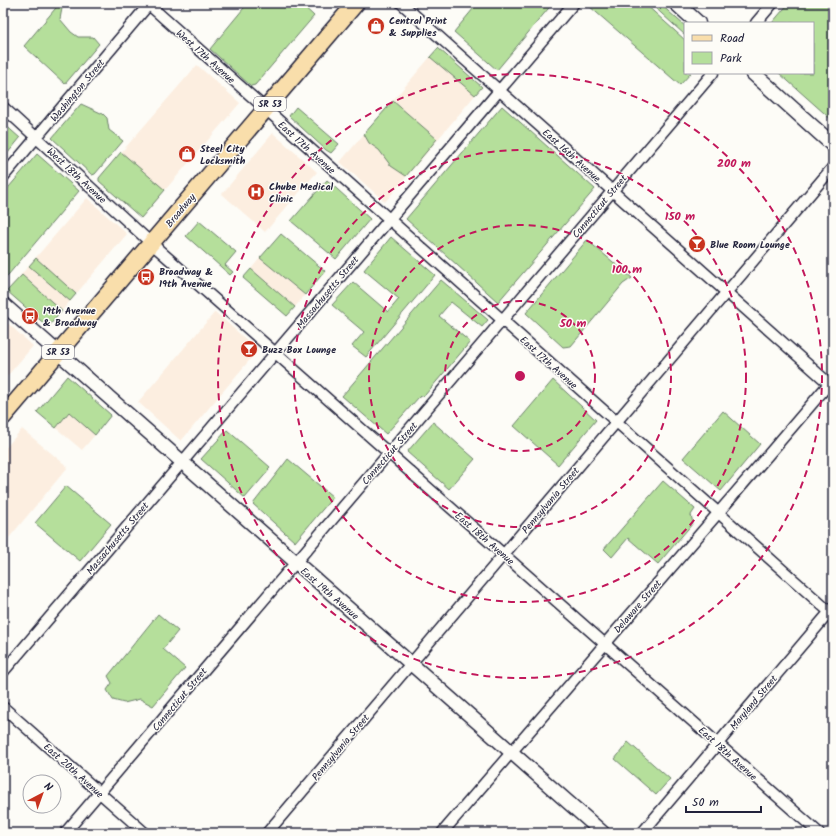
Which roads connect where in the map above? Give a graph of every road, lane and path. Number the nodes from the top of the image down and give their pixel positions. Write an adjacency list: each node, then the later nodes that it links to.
1 (356, 3): 13 (main road, Broadway / SR 53)
2 (401, 3): 11 (street, East 16th Avenue)
3 (574, 3): 11 (street, Massachusetts Street)
4 (676, 3): 7 (main road)
5 (773, 3): 8 (street)
6 (149, 4): 13 (street, West 17th Avenue); 14 (street, Washington Street)
7 (697, 22)
8 (757, 22)
9 (712, 74): 18 (street, Connecticut Street)
10 (754, 74): 15 (main road)
11 (499, 90): 18 (street, East 16th Avenue); 19 (street, Massachusetts Street)
12 (3, 108): 14 (street, West 18th Avenue)
13 (265, 110): 19 (street, East 17th Avenue); 20 (main road, Broadway / SR 53)
14 (37, 137): 17 (street, Washington Street); 20 (street, West 18th Avenue)
15 (833, 145)
16 (833, 167): 21 (street, Pennsylvania Street)
17 (3, 177)
18 (612, 191): 21 (street, East 16th Avenue); 23 (street, Connecticut Street)
19 (389, 220): 23 (street, East 17th Avenue); 25 (street, Massachusetts Street)
20 (151, 243): 24 (main road, Broadway / SR 53); 25 (street, East 18th Avenue)
21 (727, 292): 26 (street, East 16th Avenue); 28 (street, Pennsylvania Street)
22 (3, 304): 24 (street, East 19th Avenue)
23 (502, 320): 28 (street, East 17th Avenue); 29 (street, Connecticut Street)
24 (58, 352): 27 (main road, Broadway / SR 53); 30 (street, East 19th Avenue)
25 (275, 353): 29 (street, East 18th Avenue); 30 (street, Massachusetts Street)
26 (832, 383): 31 (street, Delaware Street)
27 (3, 417)
28 (617, 422): 31 (street, East 17th Avenue); 32 (street, Pennsylvania Street)
29 (389, 453): 32 (street, East 18th Avenue); 33 (street, Connecticut Street)
30 (182, 462): 33 (street, East 19th Avenue); 37 (street, Massachusetts Street)
31 (719, 513): 34 (street, East 17th Avenue); 35 (street, Delaware Street)
32 (504, 555): 35 (street, East 18th Avenue); 36 (street, Pennsylvania Street)
33 (295, 562): 36 (street, East 19th Avenue); 41 (street, Connecticut Street)
34 (832, 612): 39 (street, Maryland Street)
35 (604, 643): 39 (street, East 18th Avenue); 40 (street, Delaware Street)
36 (411, 663): 40 (street, East 19th Avenue); 44 (street, Pennsylvania Street)
37 (3, 672)
38 (3, 707): 41 (street, East 20th Avenue)
39 (718, 744): 47 (street, Maryland Street); 48 (street, East 18th Avenue)
40 (511, 752): 45 (street, Delaware Street); 46 (street, East 19th Avenue)
41 (99, 793): 42 (street, Connecticut Street); 43 (street, East 20th Avenue)
42 (65, 833)
43 (145, 833)
44 (267, 833)
45 (442, 833)
46 (603, 833)
47 (642, 833)
48 (819, 833)

